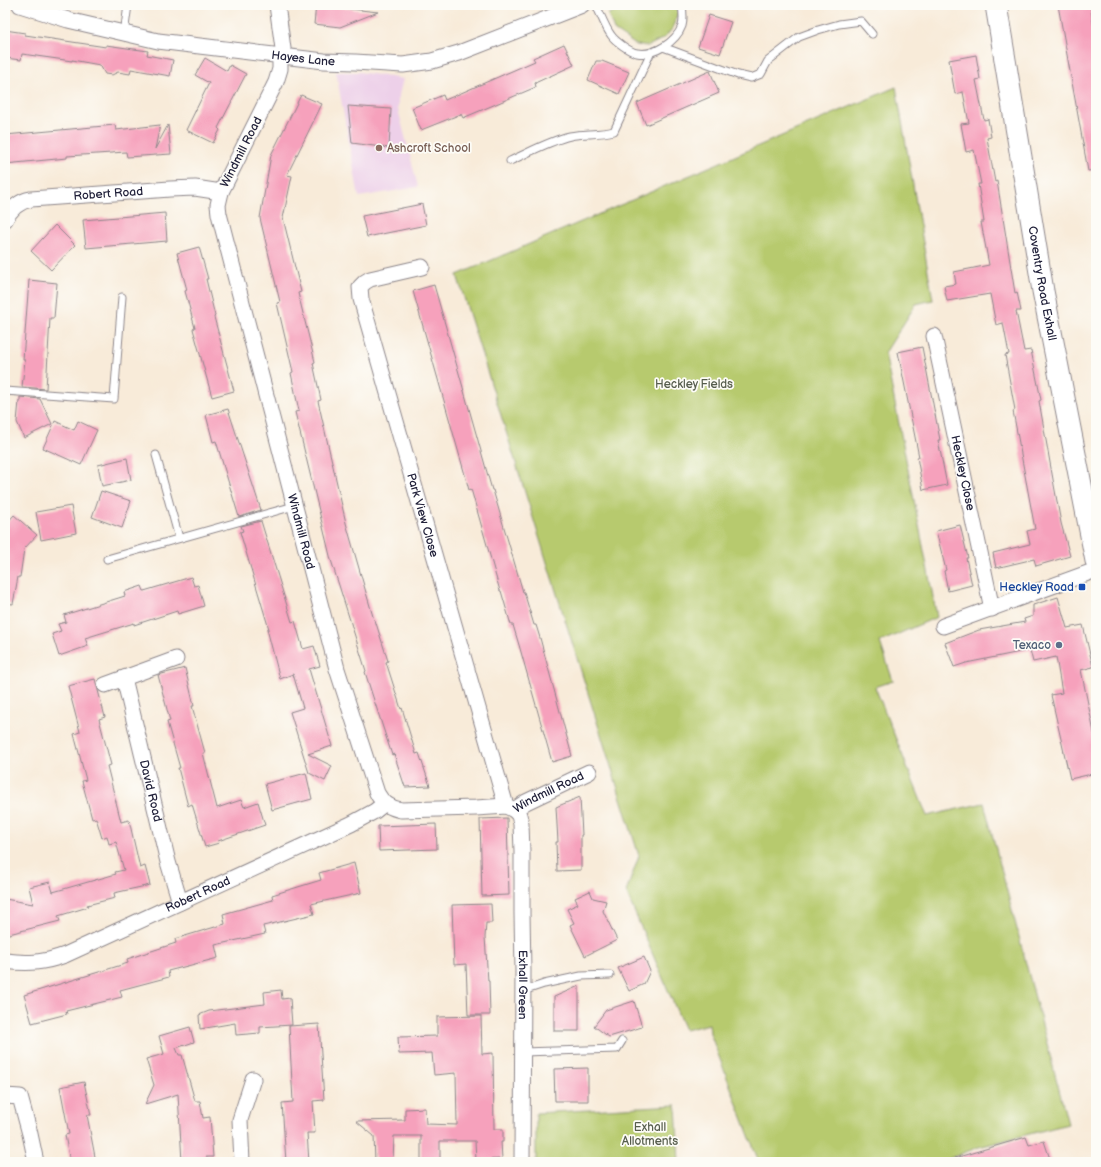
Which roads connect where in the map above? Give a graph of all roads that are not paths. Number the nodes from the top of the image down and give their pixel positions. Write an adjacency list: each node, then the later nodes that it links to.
1 (20, 5): 8 (street, Hayes Lane)
2 (128, 5): 8 (lane)
3 (277, 5): 12 (street, Windmill Road)
4 (582, 5): 12 (street, Hayes Lane)
5 (596, 5): 11 (lane)
6 (682, 5): 10 (lane)
7 (996, 5): 24 (main road, Coventry Road Exhall)
8 (124, 34): 12 (street, Hayes Lane)
9 (872, 34): 10 (lane)
10 (663, 47): 11 (lane)
11 (651, 52): 13 (lane)
12 (282, 56): 14 (street, Windmill Road)
13 (510, 161)
14 (220, 192): 15 (street, Robert Road); 21 (street, Windmill Road)
15 (5, 220)
16 (422, 267): 33 (street, Park View Close)
17 (122, 297): 19 (lane)
18 (934, 336): 26 (street, Heckley Close)
19 (5, 391)
20 (156, 455): 22 (lane)
21 (294, 506): 22 (lane); 32 (street, Windmill Road)
22 (179, 538): 23 (lane)
23 (107, 559)
24 (1096, 561)
25 (1096, 570): 26 (street)
26 (992, 608): 27 (street)
27 (943, 626)
28 (176, 659): 29 (street)
29 (124, 678): 30 (street); 34 (street, David Road)
30 (105, 685)
31 (589, 772): 33 (street, Windmill Road)
32 (385, 803): 33 (street, Windmill Road); 34 (street, Robert Road)
33 (510, 808): 37 (street, Exhall Green)
34 (180, 902): 35 (street, Robert Road)
35 (5, 960)
36 (610, 975): 37 (lane)
37 (523, 991): 39 (street, Exhall Green)
38 (622, 1040): 39 (lane)
39 (523, 1052): 44 (street, Exhall Green)
40 (253, 1079): 43 (street)
41 (5, 1096): 42 (street)
42 (36, 1162)
43 (242, 1162)
44 (522, 1162)

